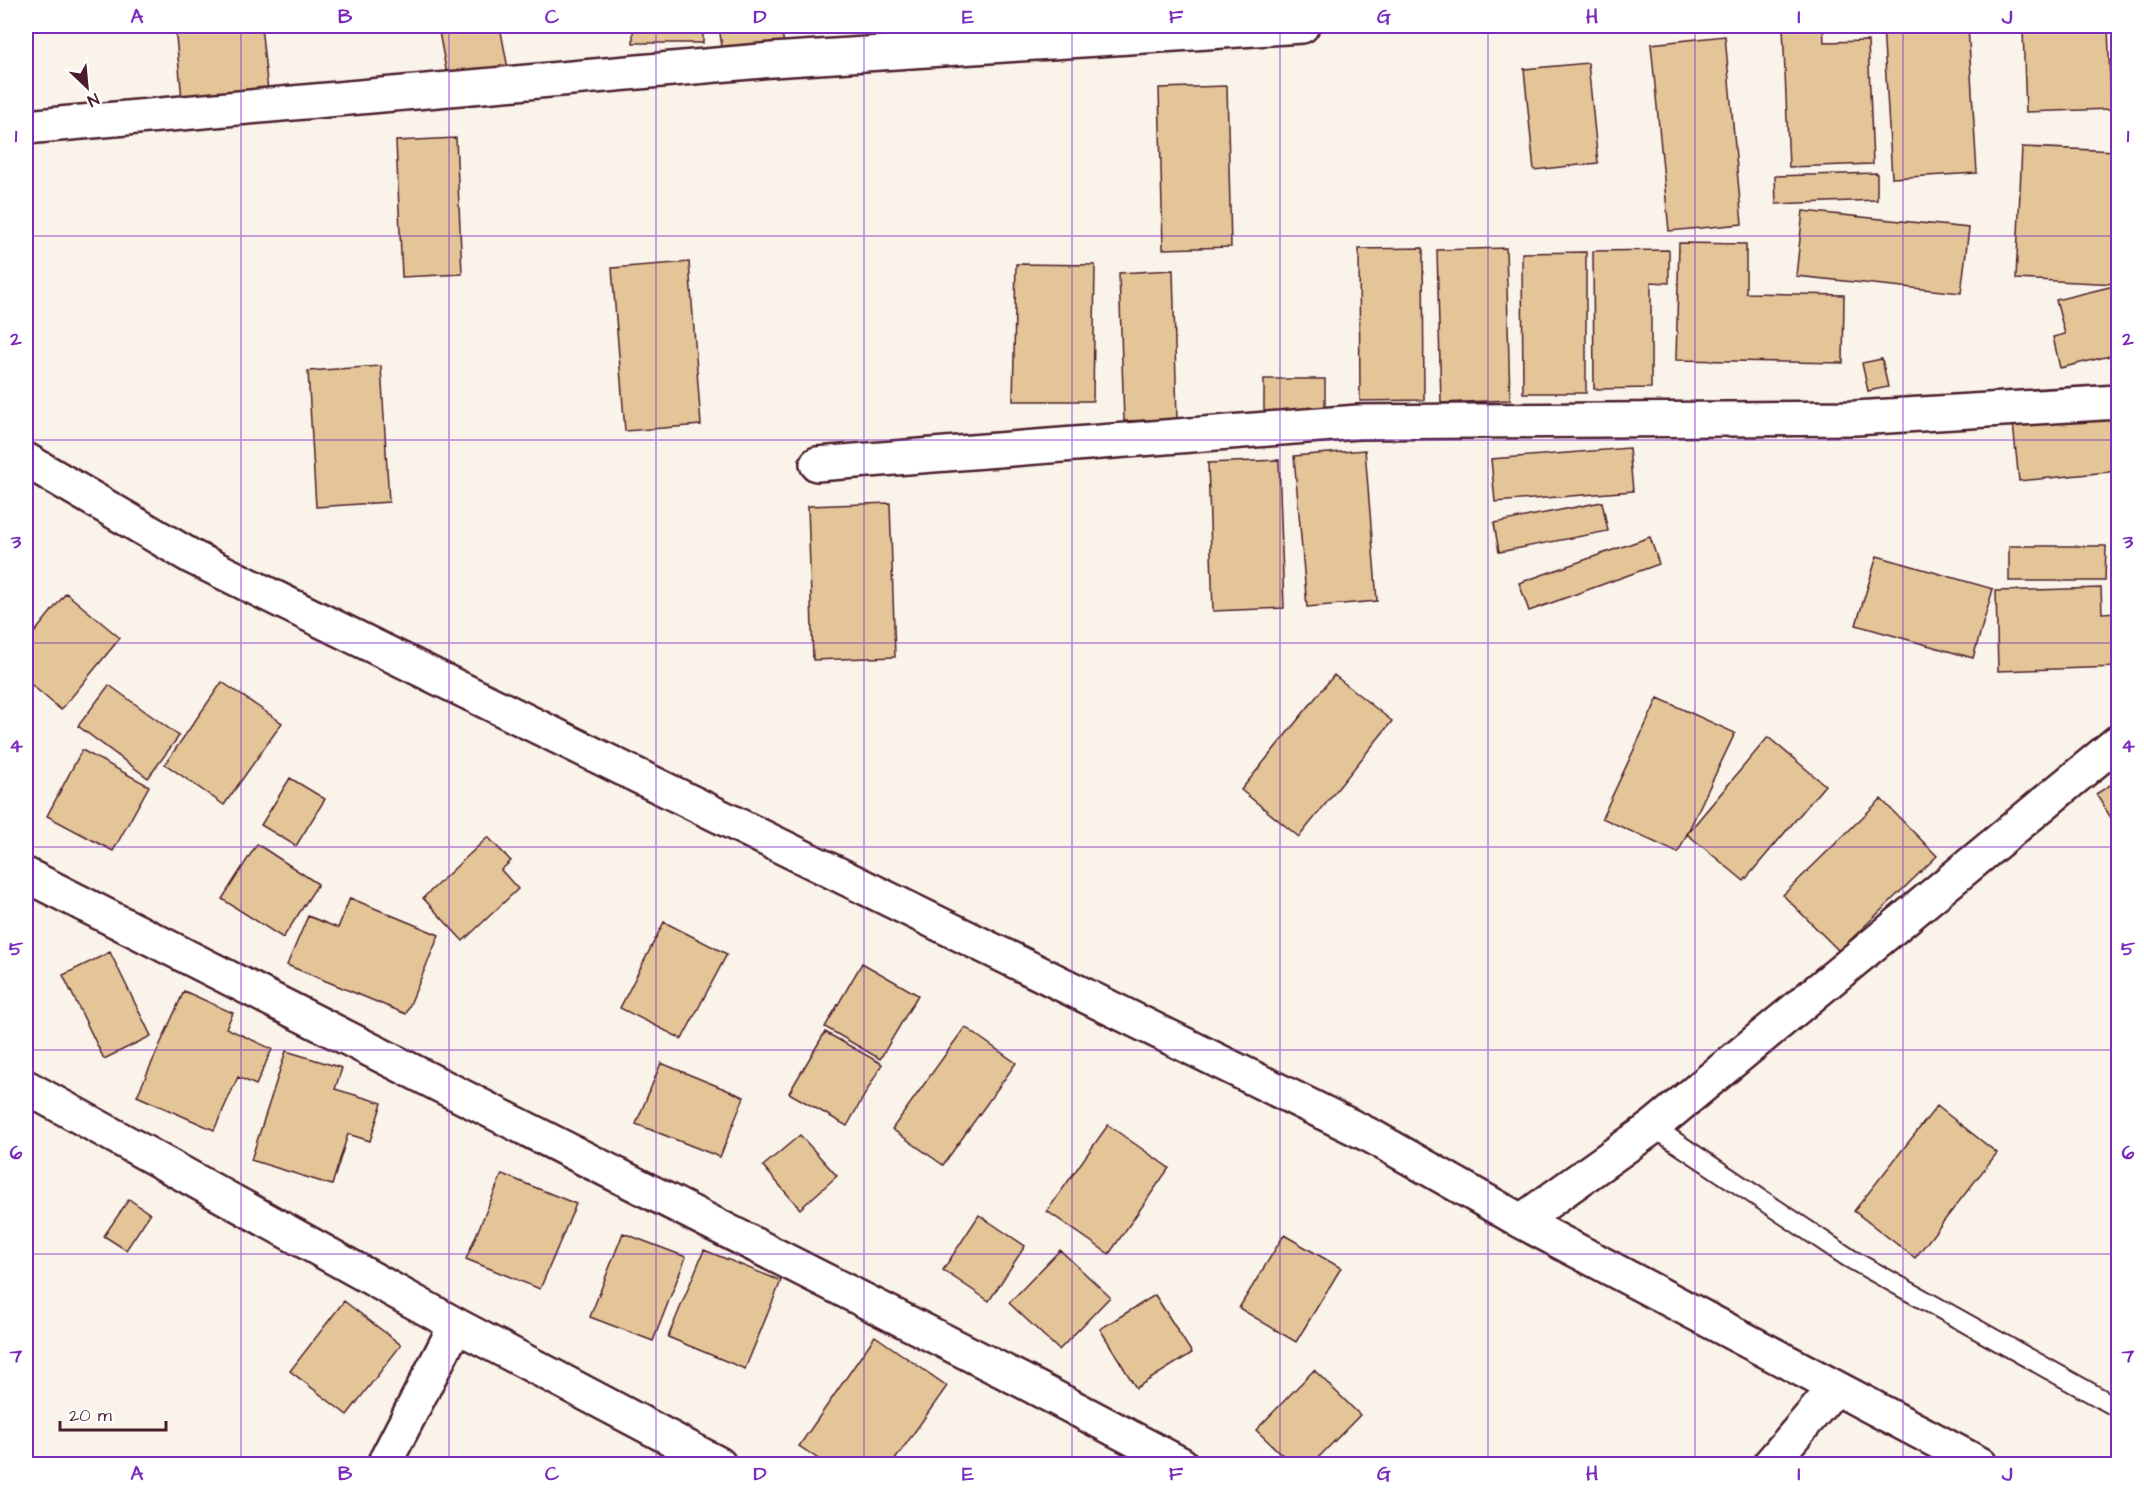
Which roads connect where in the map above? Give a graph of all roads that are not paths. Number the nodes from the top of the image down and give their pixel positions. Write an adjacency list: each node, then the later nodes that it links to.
1 (1302, 26): 2 (street)
2 (26, 127)
3 (2118, 402): 5 (street)
4 (26, 460): 10 (street)
5 (817, 464)
6 (2118, 742): 9 (street)
7 (26, 875): 16 (street)
8 (26, 1087): 11 (street)
9 (1653, 1127): 10 (street); 13 (lane)
10 (1521, 1221): 12 (street)
11 (456, 1325): 14 (street); 15 (street)
12 (1834, 1389): 17 (street); 18 (street)
13 (2118, 1408)
14 (384, 1464)
15 (719, 1464)
16 (1181, 1464)
17 (1770, 1464)
18 (1980, 1464)

